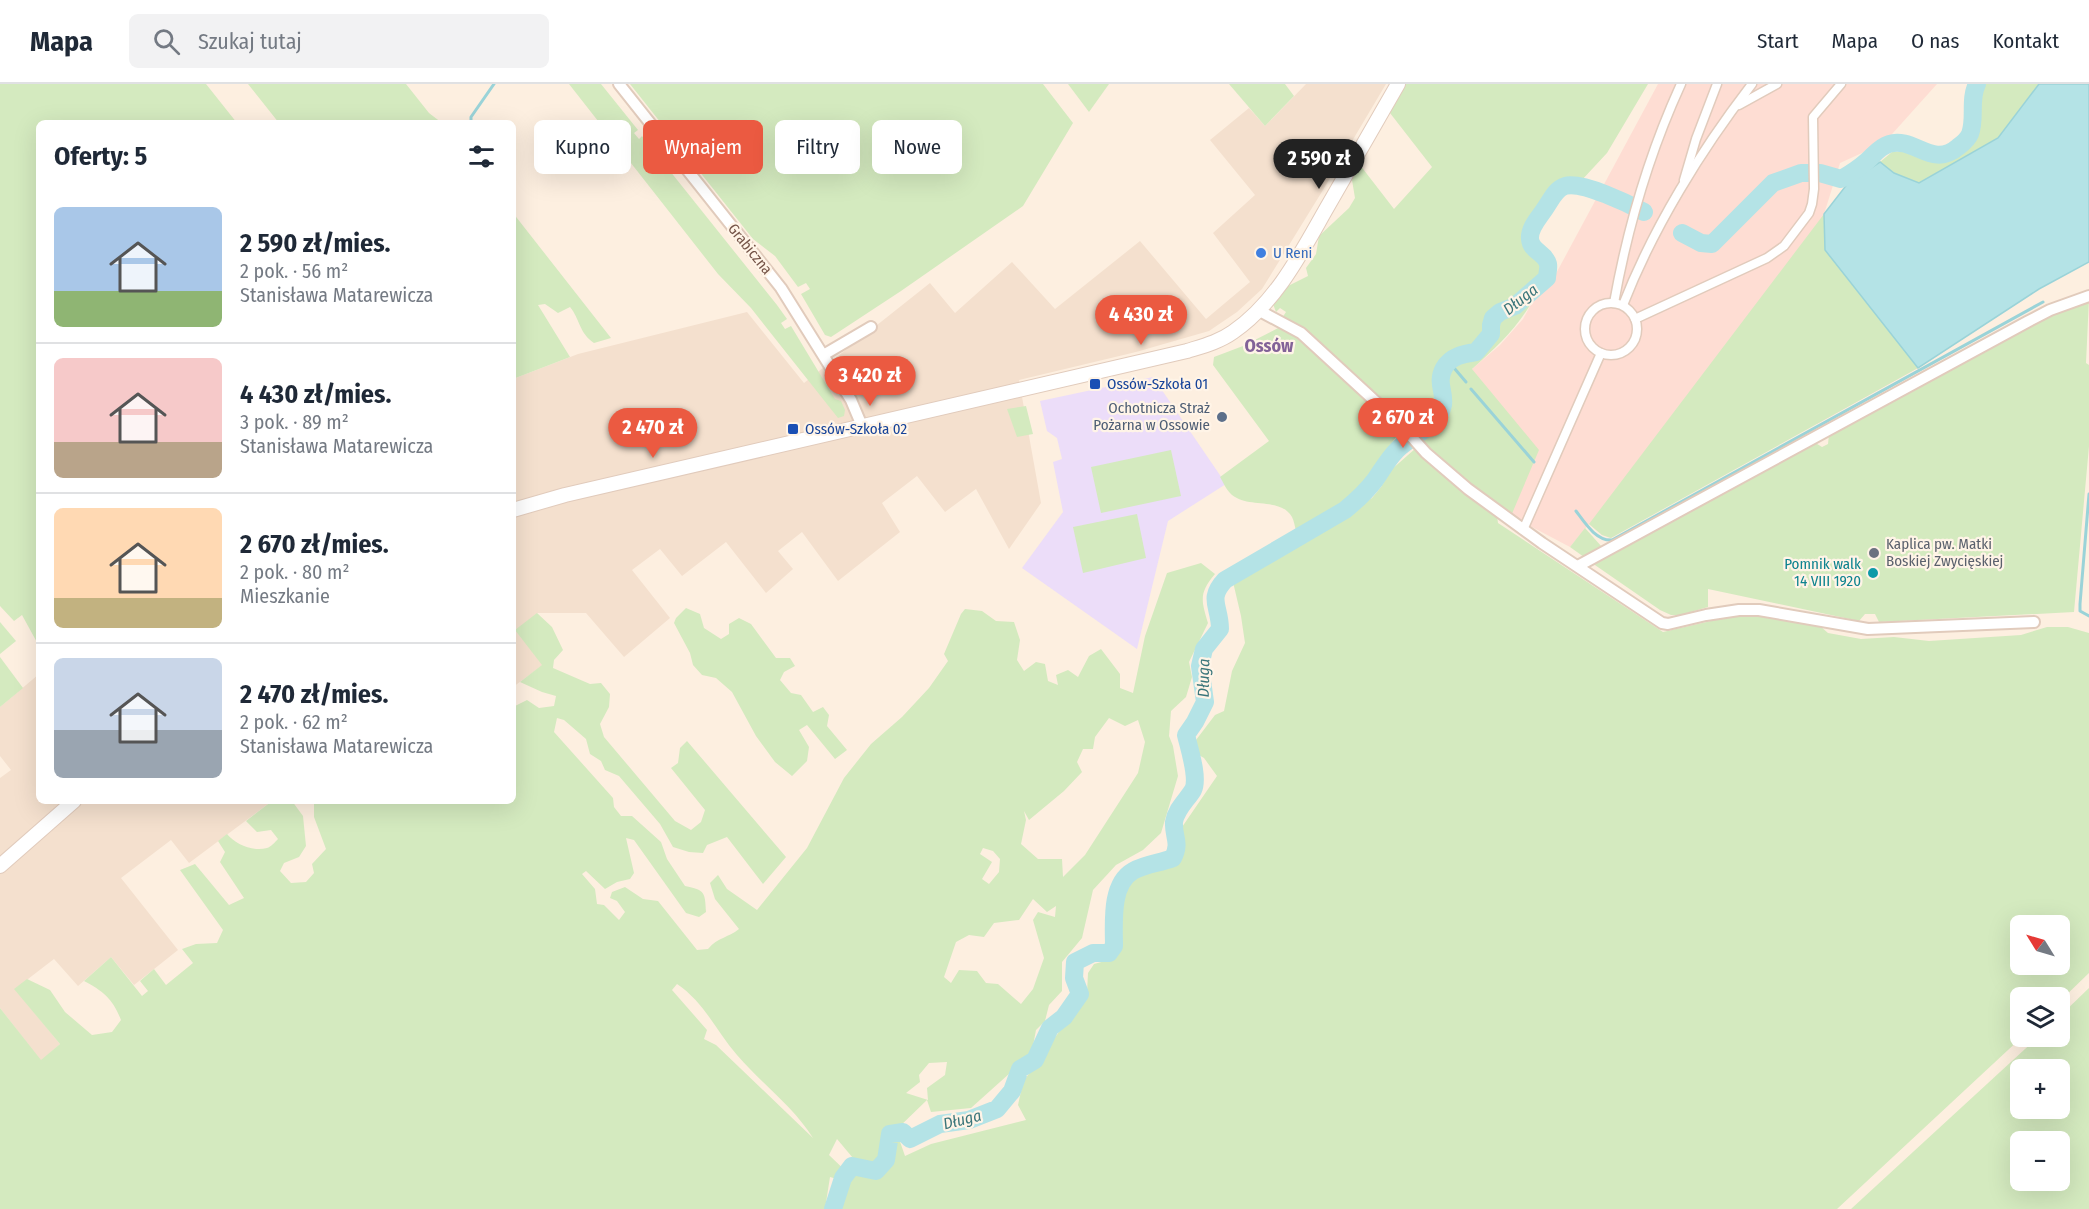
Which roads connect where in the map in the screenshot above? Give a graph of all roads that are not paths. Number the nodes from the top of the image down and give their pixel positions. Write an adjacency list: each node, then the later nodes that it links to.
1 (619, 84): 16 (street, Grabiczna)
2 (1398, 84): 12 (street)
3 (1681, 84): 11 (street)
4 (1717, 84): 9 (street)
5 (1752, 84): 8 (street)
6 (1777, 84): 8 (street)
7 (1841, 84): 13 (street)
8 (1736, 106): 9 (street)
9 (1682, 189): 11 (street)
10 (2089, 296): 20 (street)
11 (1618, 304): 13 (street); 15 (street)
12 (1258, 310): 17 (street); 19 (street)
13 (1635, 319): 15 (street)
14 (871, 327): 16 (street)
15 (1601, 353): 19 (street)
16 (825, 354): 17 (street, Grabiczna)
17 (862, 426): 18 (street)
18 (516, 509)
19 (1523, 530): 20 (street)
20 (1578, 566): 21 (street)
21 (2034, 622)
22 (71, 804): 23 (street)
23 (0, 866)

